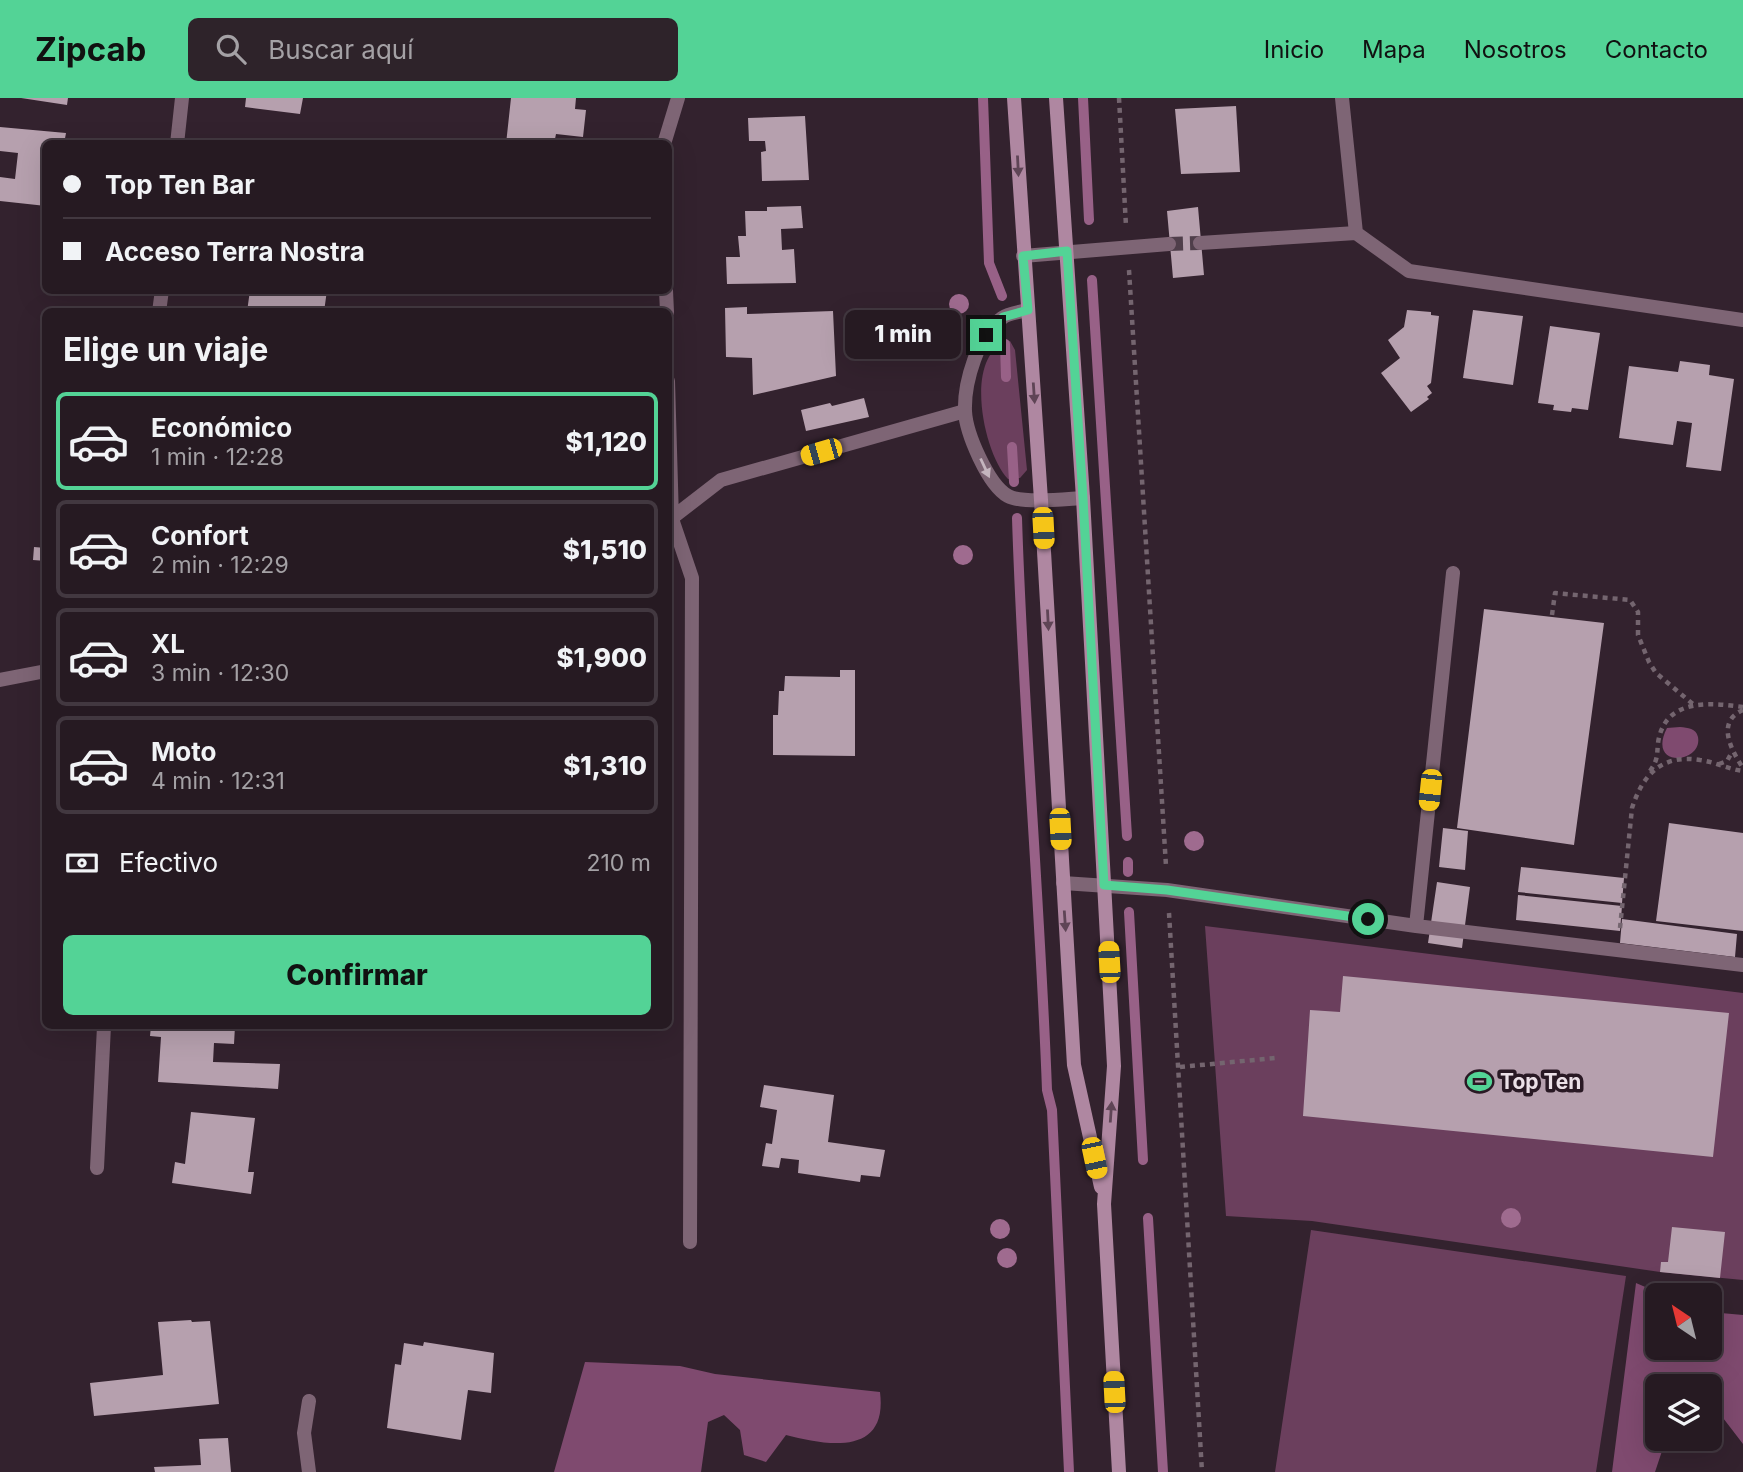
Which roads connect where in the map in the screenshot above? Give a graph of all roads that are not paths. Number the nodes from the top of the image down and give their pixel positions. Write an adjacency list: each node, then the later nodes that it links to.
1 (182, 98): 6 (street)
2 (678, 98): 7 (street)
3 (1014, 98): 12 (main road, one-way to 12)
4 (1056, 98): 11 (main road)
5 (1342, 98): 8 (street)
6 (177, 140)
7 (665, 140)
8 (1356, 233): 9 (street); 14 (street)
9 (1200, 243)
10 (1169, 244): 11 (street)
11 (1067, 251): 12 (street); 16 (main road)
12 (1023, 256): 13 (main road)
13 (1028, 310): 15 (street); 17 (main road, one-way to 17)
14 (1743, 320)
15 (965, 411): 17 (street, one-way to 17); 18 (street)
16 (1083, 498): 17 (street); 24 (main road)
17 (1041, 500): 23 (main road, one-way to 23)
18 (672, 518)
19 (672, 525): 30 (street)
20 (1453, 573): 25 (street)
21 (42, 672): 22 (street)
22 (0, 680)
23 (1063, 883): 24 (street); 29 (main road, one-way to 29)
24 (1104, 885): 25 (street); 29 (main road, one-way to 24)
25 (1416, 926): 26 (street)
26 (1743, 965)
27 (104, 1029): 28 (street)
28 (97, 1168)
29 (1104, 1204): 33 (main road)
30 (690, 1242)
31 (309, 1401): 32 (street)
32 (309, 1472)
33 (1119, 1472)

